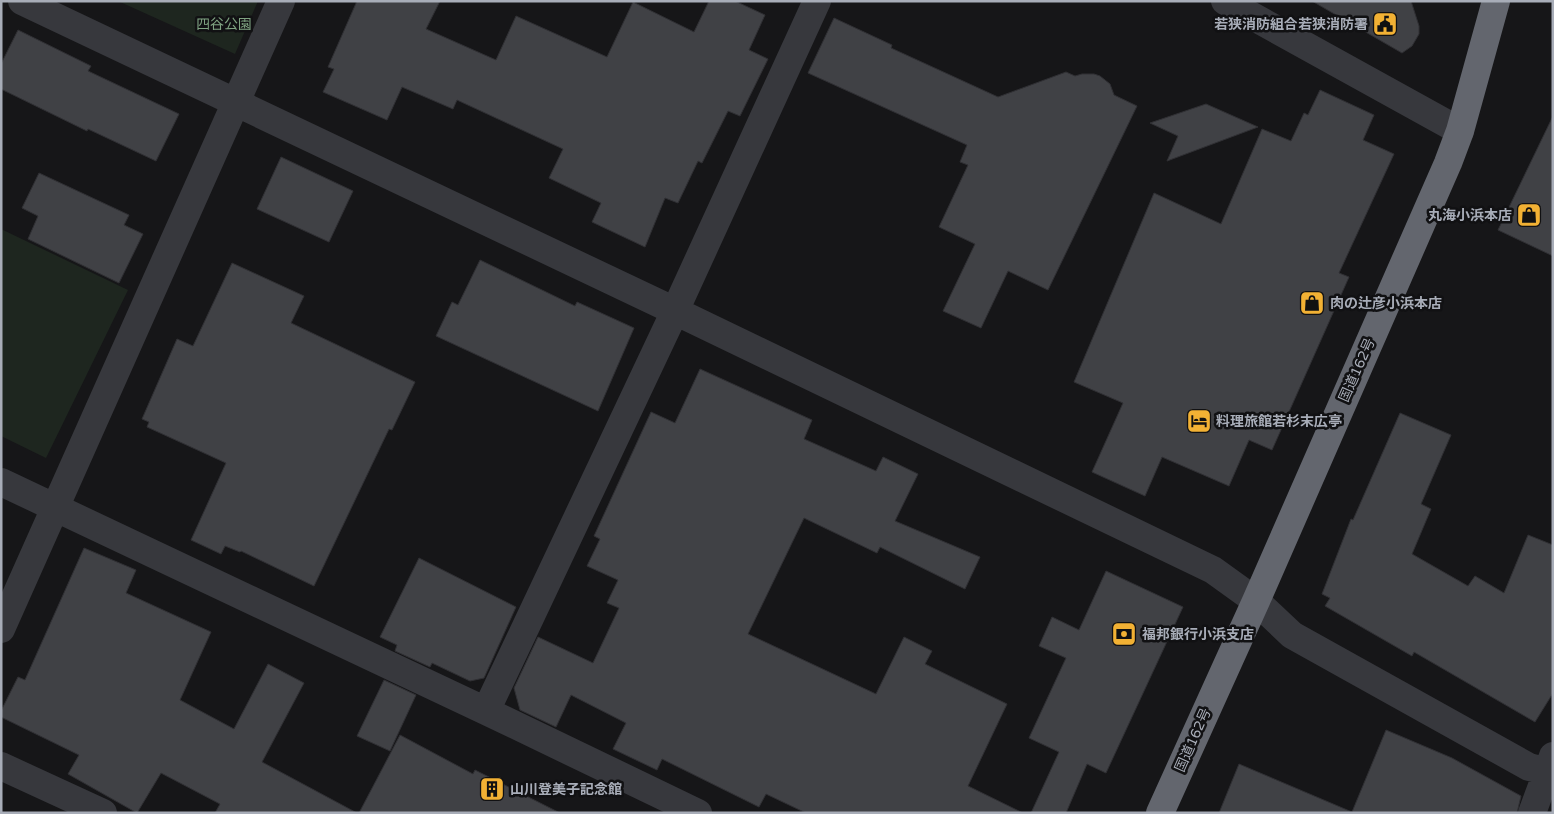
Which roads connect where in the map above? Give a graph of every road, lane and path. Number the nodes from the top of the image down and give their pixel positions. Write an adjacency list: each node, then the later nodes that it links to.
1 (22, 1): 6 (street)
2 (281, 1): 6 (street)
3 (817, 1): 8 (street)
4 (1225, 1): 7 (street)
5 (1496, 1): 7 (highway, 国道162号)
6 (234, 103): 8 (street); 10 (street)
7 (1460, 131): 11 (highway, 国道162号)
8 (675, 311): 11 (street); 13 (street)
9 (1, 482): 10 (street)
10 (56, 508): 12 (street); 13 (street)
11 (1256, 601): 15 (street); 19 (highway, 国道162号)
12 (1, 629)
13 (486, 711): 16 (street)
14 (1, 766): 17 (street)
15 (1551, 767): 20 (street)
16 (648, 802): 18 (street)
17 (103, 813)
18 (698, 813)
19 (1160, 813)
20 (1532, 813)

